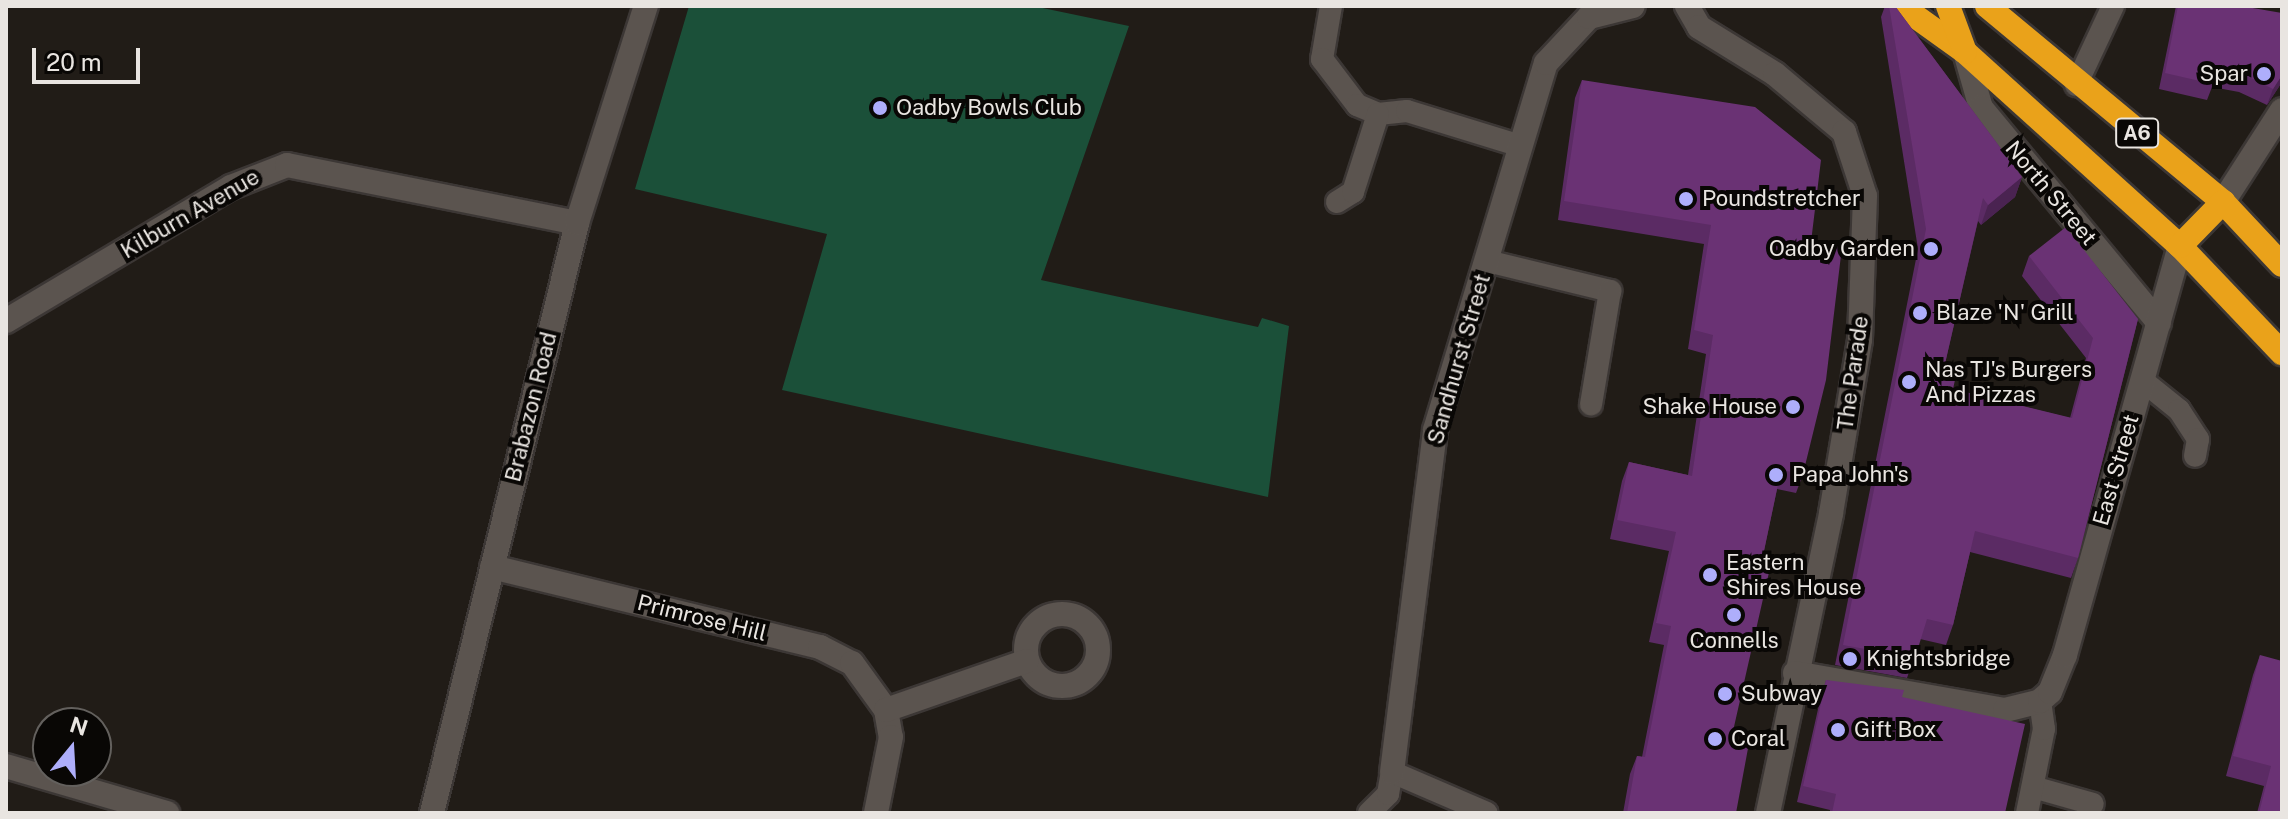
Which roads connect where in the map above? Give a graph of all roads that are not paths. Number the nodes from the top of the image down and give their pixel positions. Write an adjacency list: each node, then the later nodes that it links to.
1 (646, 6): 17 (street, Brabazon Road)
2 (1331, 6): 13 (lane)
3 (1633, 6): 9 (street, Sandhurst Street)
4 (1687, 6): 29 (street, The Parade)
5 (1901, 6): 10 (highway, A6)
6 (1948, 6): 10 (highway, A6)
7 (1987, 6): 11 (highway, A6)
8 (2113, 6): 11 (lane)
9 (1588, 12): 14 (street, Sandhurst Street)
10 (1965, 52): 18 (highway, A6); 22 (street, North Street)
11 (2076, 85): 16 (highway, A6)
12 (2282, 110): 16 (street)
13 (1378, 114): 14 (lane); 15 (lane)
14 (1521, 146): 19 (street, Sandhurst Street)
15 (1337, 202)
16 (2223, 202): 18 (highway); 20 (highway, A6)
17 (577, 223): 21 (street, Kilburn Avenue); 27 (street, Brabazon Road)
18 (2180, 246): 22 (street, East Street); 23 (highway, A6)
19 (1487, 261): 25 (lane); 33 (street, Sandhurst Street)
20 (2282, 265)
21 (6, 321)
22 (2159, 323): 24 (street, East Street)
23 (2282, 353)
24 (2143, 381): 26 (lane); 30 (street, East Street)
25 (1591, 404)
26 (2195, 456)
27 (492, 567): 31 (street, Primrose Hill); 37 (street, Brabazon Road)
28 (1027, 661): 31 (street)
29 (1795, 673): 30 (street); 41 (street, The Parade)
30 (2045, 697): 34 (lane)
31 (886, 710): 38 (street)
32 (6, 766): 36 (street)
33 (1392, 772): 39 (lane); 40 (lane)
34 (2033, 787): 35 (lane); 42 (lane)
35 (2093, 804)
36 (167, 813)
37 (432, 813)
38 (876, 813)
39 (1369, 813)
40 (1487, 813)
41 (1768, 813)
42 (2027, 813)

